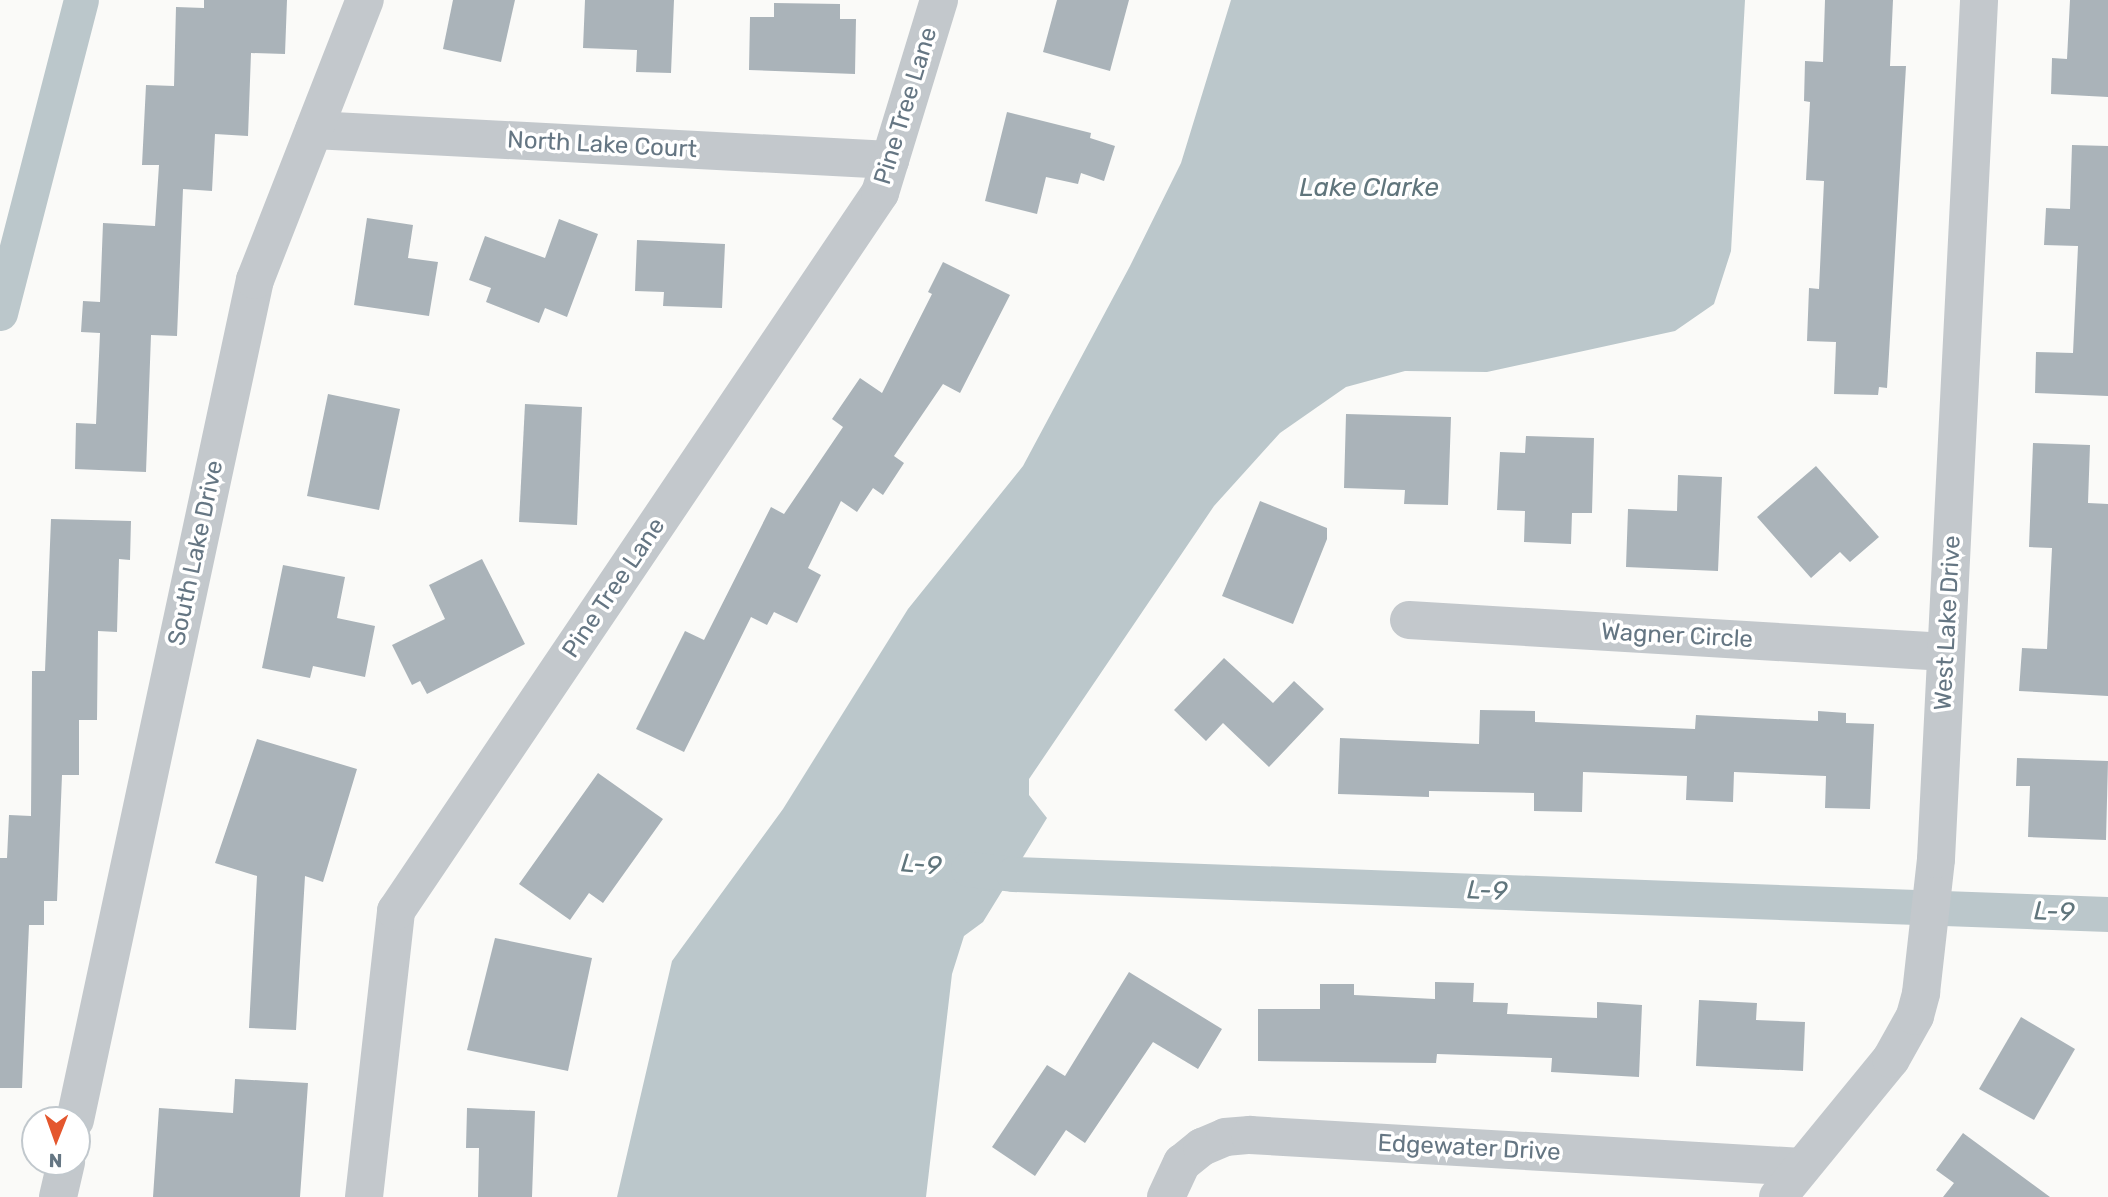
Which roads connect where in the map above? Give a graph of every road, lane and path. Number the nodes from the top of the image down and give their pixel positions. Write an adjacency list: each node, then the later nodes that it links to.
1 (365, 0): 4 (street, South Lake Drive)
2 (939, 0): 5 (street, Pine Tree Lane)
3 (1979, 0): 7 (street, West Lake Drive)
4 (314, 130): 5 (street, North Lake Court); 8 (street, South Lake Drive)
5 (890, 160): 12 (street, Pine Tree Lane)
6 (1409, 620): 7 (street, Wagner Circle)
7 (1946, 652): 9 (street, West Lake Drive)
8 (78, 1106)
9 (1802, 1167): 13 (street, Edgewater Drive); 14 (street, West Lake Drive)
10 (63, 1176): 11 (street)
11 (58, 1197)
12 (365, 1197)
13 (1166, 1197)
14 (1777, 1197)

